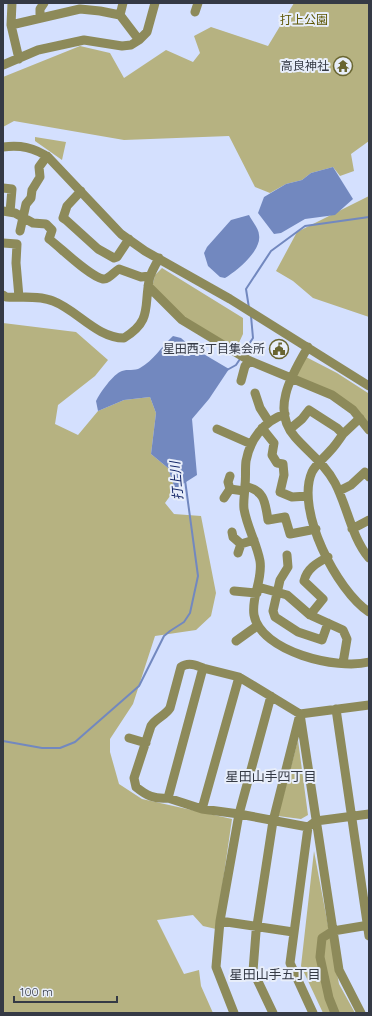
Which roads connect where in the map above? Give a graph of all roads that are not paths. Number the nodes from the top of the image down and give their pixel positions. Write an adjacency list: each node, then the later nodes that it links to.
1 (12, 3): 8 (street)
2 (44, 3): 7 (street)
3 (124, 3): 6 (street)
4 (155, 3): 9 (street)
5 (81, 6): 6 (street); 7 (street)
6 (120, 15): 9 (street)
7 (40, 17): 8 (street)
8 (11, 25): 10 (street)
9 (139, 40): 10 (street)
10 (19, 59): 11 (street)
11 (3, 65)
12 (3, 147): 13 (street)
13 (47, 156): 15 (street); 17 (street)
14 (3, 188): 16 (street)
15 (81, 192): 18 (street); 21 (street)
16 (6, 211): 17 (street)
17 (24, 218): 19 (street); 20 (street)
18 (63, 218): 19 (street); 23 (street)
19 (52, 230): 25 (street)
20 (20, 231)
21 (129, 240): 23 (street); 24 (street)
22 (3, 243): 29 (street)
23 (116, 258): 25 (street)
24 (159, 258): 26 (street); 30 (street)
25 (119, 269): 26 (street)
26 (150, 276): 27 (street)
27 (148, 286): 29 (street); 31 (street)
28 (3, 296): 29 (street)
29 (19, 298)
30 (308, 347): 32 (street); 34 (street)
31 (250, 361): 32 (street); 33 (street)
32 (291, 377): 36 (street); 37 (street)
33 (241, 382)
34 (369, 386)
35 (255, 392): 38 (street)
36 (285, 414): 38 (street); 41 (street)
37 (360, 418): 42 (street); 43 (street)
38 (269, 422): 40 (street)
39 (217, 428): 44 (street)
40 (262, 428): 44 (street); 51 (street)
41 (290, 429): 43 (street); 45 (street)
42 (369, 430)
43 (343, 434): 45 (street)
44 (251, 444): 49 (street)
45 (320, 461): 50 (street); 51 (street)
46 (230, 476): 48 (street)
47 (369, 477): 50 (street)
48 (230, 488): 49 (street); 52 (street)
49 (245, 488): 54 (street); 57 (street)
50 (338, 491): 55 (street)
51 (308, 496): 54 (street)
52 (224, 498)
53 (369, 520): 55 (street)
54 (316, 529): 61 (street)
55 (352, 529): 62 (street)
56 (232, 532): 58 (street)
57 (254, 540): 58 (street); 63 (street)
58 (241, 544): 59 (street)
59 (238, 553)
60 (287, 555): 64 (street)
61 (328, 557): 66 (street); 67 (street)
62 (369, 558)
63 (257, 590): 64 (street); 65 (street); 69 (street)
64 (278, 591): 67 (street); 68 (street)
65 (234, 592)
66 (369, 612)
67 (310, 615): 68 (street)
68 (328, 623): 72 (street)
69 (257, 626): 70 (street); 72 (street)
70 (236, 641)
71 (369, 662): 72 (street)
72 (343, 664)
73 (203, 668): 74 (street); 80 (street); 81 (street)
74 (239, 677): 75 (street); 82 (street)
75 (271, 696): 78 (street); 83 (street)
76 (369, 704): 77 (street)
77 (336, 709): 78 (street); 85 (street)
78 (300, 714): 86 (street); 87 (street)
79 (129, 738): 80 (street)
80 (146, 743): 81 (street)
81 (168, 798): 82 (street)
82 (202, 808): 83 (street)
83 (239, 814): 86 (street); 89 (street)
84 (369, 814): 85 (street)
85 (351, 817): 87 (street); 91 (street)
86 (273, 821): 88 (street); 90 (street)
87 (316, 821): 88 (street); 92 (street)
88 (308, 827): 93 (street)
89 (220, 921): 90 (street); 95 (street)
90 (257, 926): 93 (street); 96 (street)
91 (368, 926): 92 (street); 94 (street)
92 (333, 931): 98 (street); 99 (street)
93 (293, 932): 97 (street)
94 (369, 936)
95 (234, 1013)
96 (273, 1013)
97 (313, 1013)
98 (335, 1013)
99 (361, 1013)

